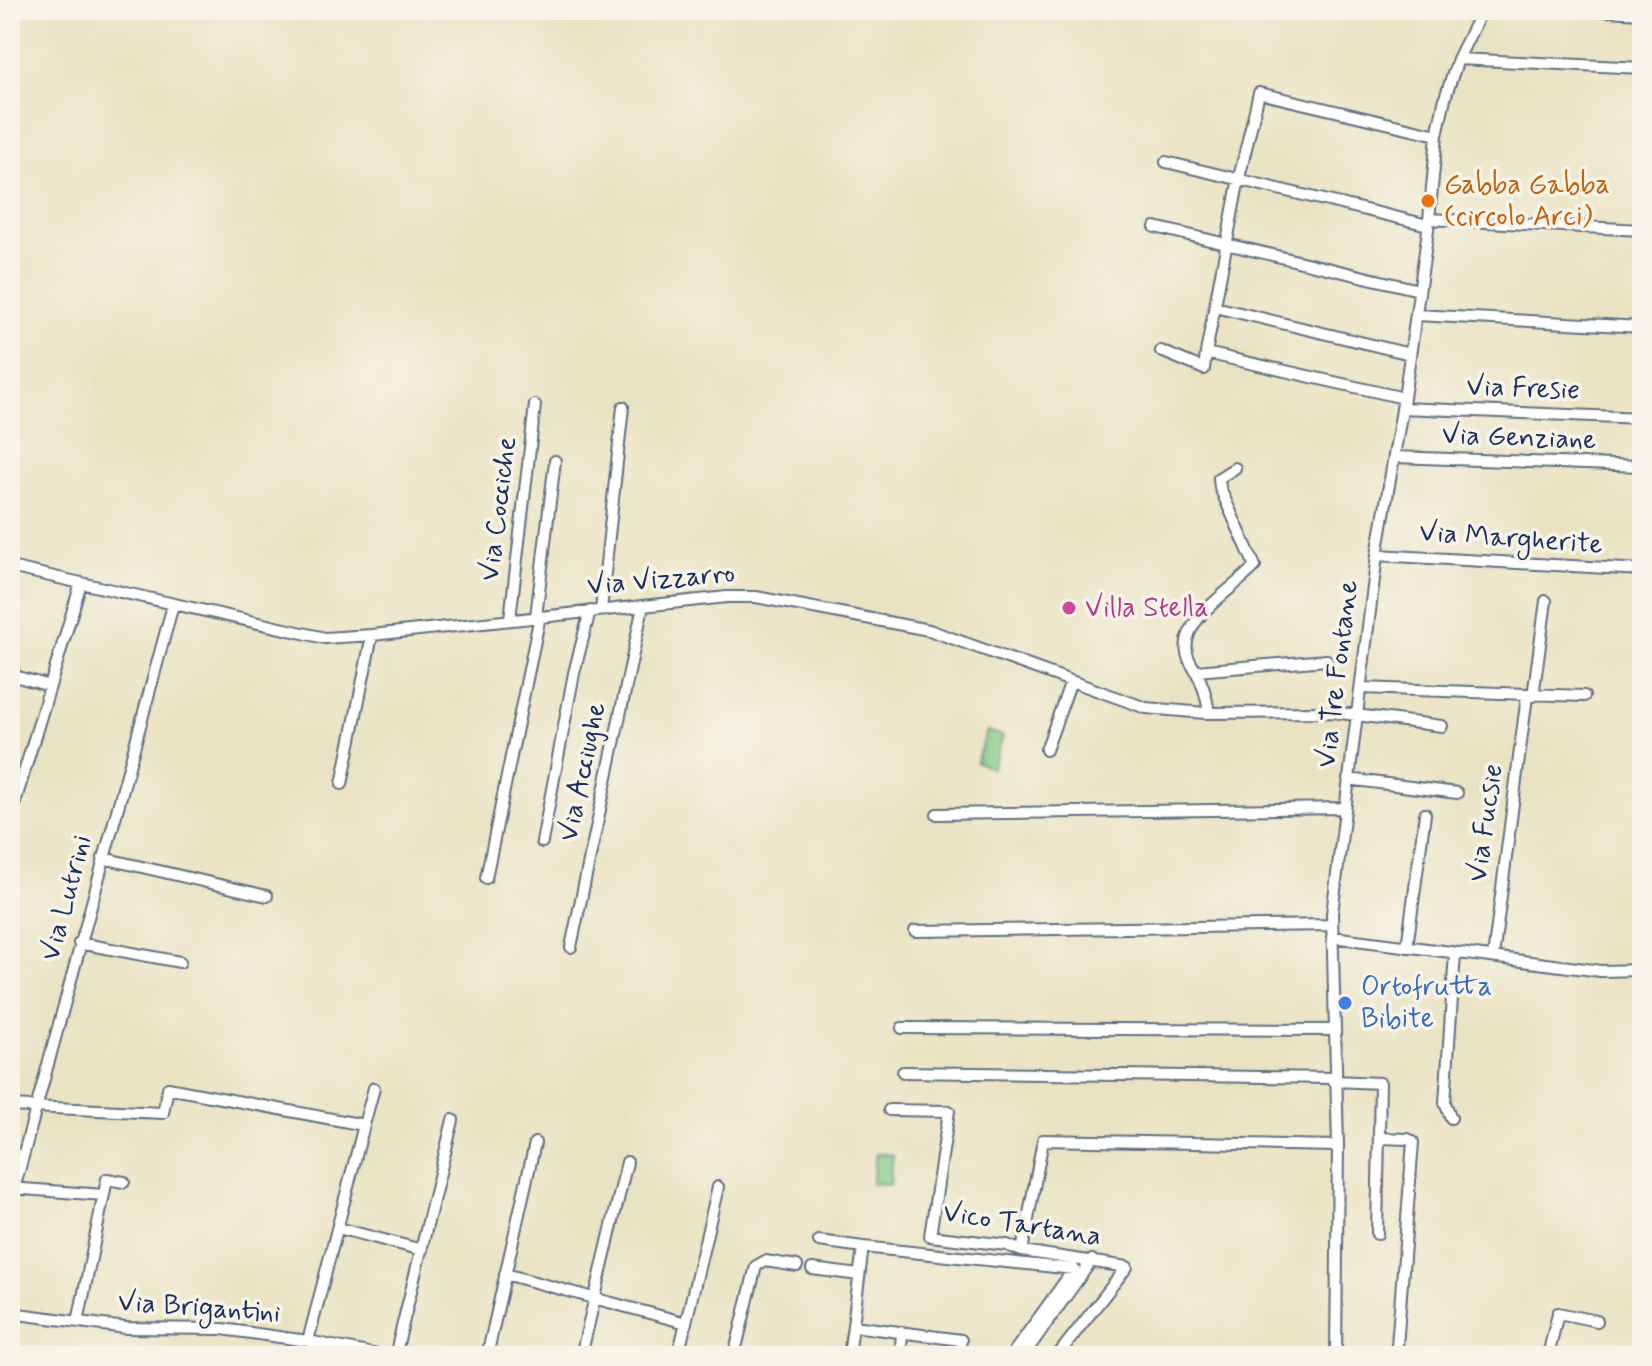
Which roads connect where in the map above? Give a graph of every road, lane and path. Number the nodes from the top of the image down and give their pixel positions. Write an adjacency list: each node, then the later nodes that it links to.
1 (1482, 10): 4 (street, Via Tre Fontane)
2 (1588, 10): 3 (street)
3 (1642, 13)
4 (1458, 59): 5 (street); 6 (street, Via Tre Fontane)
5 (1642, 68)
6 (1437, 135): 8 (street); 9 (street, Via Tre Fontane)
7 (1166, 162): 8 (street)
8 (1239, 178): 9 (street); 12 (street)
9 (1429, 222): 11 (street); 13 (street, Via Tre Fontane)
10 (1155, 227): 12 (street)
11 (1642, 230)
12 (1227, 245): 13 (street); 14 (street)
13 (1419, 290): 15 (street, Via Tre Fontane)
14 (1215, 307): 18 (street); 19 (street)
15 (1416, 315): 16 (street); 19 (street, Via Tre Fontane)
16 (1642, 327)
17 (1161, 351): 18 (street)
18 (1206, 353): 20 (street, Via Fresie)
19 (1410, 354): 20 (street, Via Tre Fontane)
20 (1403, 403): 23 (street, Via Fresie); 24 (street, Via Tre Fontane)
21 (535, 405): 37 (street, Via Cocciche)
22 (623, 407): 35 (street)
23 (1642, 418)
24 (1394, 457): 26 (street, Via Genziane); 28 (street, Via Tre Fontane)
25 (555, 461): 36 (street)
26 (1642, 466)
27 (1235, 468): 41 (street)
28 (1377, 555): 30 (street, Via Margherite); 44 (street, Via Tre Fontane)
29 (10, 567): 31 (street, Via Vizzarro)
30 (1642, 570)
31 (81, 583): 33 (street, Via Vizzarro); 43 (street)
32 (1546, 601): 45 (street, Via Fucsie)
33 (173, 605): 38 (street, Via Vizzarro); 59 (street, Via Lutrini)
34 (643, 606): 35 (street, Via Vizzarro); 42 (street, Via Vizzarro); 66 (street, Via Acciughe)
35 (595, 611): 36 (street, Via Vizzarro); 58 (street)
36 (538, 616): 37 (street, Via Vizzarro); 60 (street)
37 (510, 619): 38 (street, Via Vizzarro)
38 (372, 635): 52 (street)
39 (1327, 660): 41 (street)
40 (10, 662): 43 (street)
41 (1196, 671): 47 (street)
42 (1071, 681): 47 (street, Via Vizzarro); 50 (street)
43 (50, 686): 57 (street)
44 (1361, 688): 45 (street); 48 (street, Via Tre Fontane)
45 (1530, 696): 46 (street); 69 (street, Via Fucsie)
46 (1584, 696)
47 (1209, 713): 48 (street, Via Vizzarro)
48 (1357, 715): 49 (street, Via Vizzarro); 51 (street, Via Tre Fontane)
49 (1442, 726)
50 (1046, 750)
51 (1348, 779): 53 (street); 54 (street, Via Tre Fontane)
52 (342, 784)
53 (1457, 793)
54 (1344, 808): 55 (street); 62 (street, Via Tre Fontane)
55 (937, 814)
56 (1425, 814): 67 (street)
57 (10, 819)
58 (542, 842)
59 (103, 858): 61 (street); 65 (street, Via Lutrini)
60 (486, 878)
61 (267, 896)
62 (1331, 925): 63 (street); 64 (street, Via Tre Fontane)
63 (915, 931)
64 (1332, 937): 67 (street); 73 (street, Via Tre Fontane)
65 (79, 943): 70 (street); 78 (street, Via Lutrini)
66 (571, 947)
67 (1407, 947): 68 (street)
68 (1455, 953): 69 (street); 80 (street)
69 (1493, 957): 71 (street)
70 (180, 962)
71 (1642, 970)
72 (902, 1028): 73 (street)
73 (1333, 1030): 75 (street, Via Tre Fontane)
74 (903, 1072): 75 (street)
75 (1334, 1080): 83 (street); 85 (street, Via Tre Fontane)
76 (374, 1088): 82 (street)
77 (10, 1106): 78 (street)
78 (35, 1106): 82 (street); 89 (street, Via Lutrini)
79 (889, 1110): 97 (street, Vico Tartana)
80 (1451, 1118)
81 (453, 1120): 96 (street)
82 (364, 1125): 92 (street)
83 (1379, 1138): 93 (street); 112 (street)
84 (535, 1143): 101 (street)
85 (1338, 1146): 97 (street); 124 (street, Via Tre Fontane)
86 (627, 1162): 103 (street)
87 (124, 1182): 90 (street)
88 (718, 1187): 107 (street)
89 (12, 1188): 90 (street); 91 (street, Via Lutrini)
90 (104, 1195): 106 (street)
91 (10, 1204)
92 (338, 1228): 96 (street); 110 (street)
93 (1377, 1234)
94 (819, 1241): 95 (street)
95 (863, 1247): 102 (street); 121 (street)
96 (422, 1250): 114 (street)
97 (1022, 1251): 98 (street, Vico Tartana)
98 (1092, 1260): 122 (street); 123 (street, Vico Tartana)
99 (797, 1266): 118 (street)
100 (812, 1269): 102 (street)
101 (505, 1274): 103 (street); 115 (street)
102 (859, 1275): 108 (street)
103 (595, 1297): 107 (street); 116 (street)
104 (10, 1313): 106 (street, Via Brigantini)
105 (1597, 1321): 125 (street)
106 (78, 1322): 110 (street, Via Brigantini)
107 (686, 1323): 117 (street)
108 (853, 1326): 109 (street); 119 (street)
109 (902, 1332): 111 (street); 120 (street)
110 (308, 1341): 113 (street, Via Brigantini)
111 (901, 1346)
112 (1397, 1346)
113 (383, 1356)
114 (395, 1356)
115 (487, 1356)
116 (581, 1356)
117 (678, 1356)
118 (734, 1356)
119 (849, 1356)
120 (959, 1356)
121 (1011, 1356)
122 (1023, 1356)
123 (1057, 1356)
124 (1336, 1356)
125 (1548, 1356)

